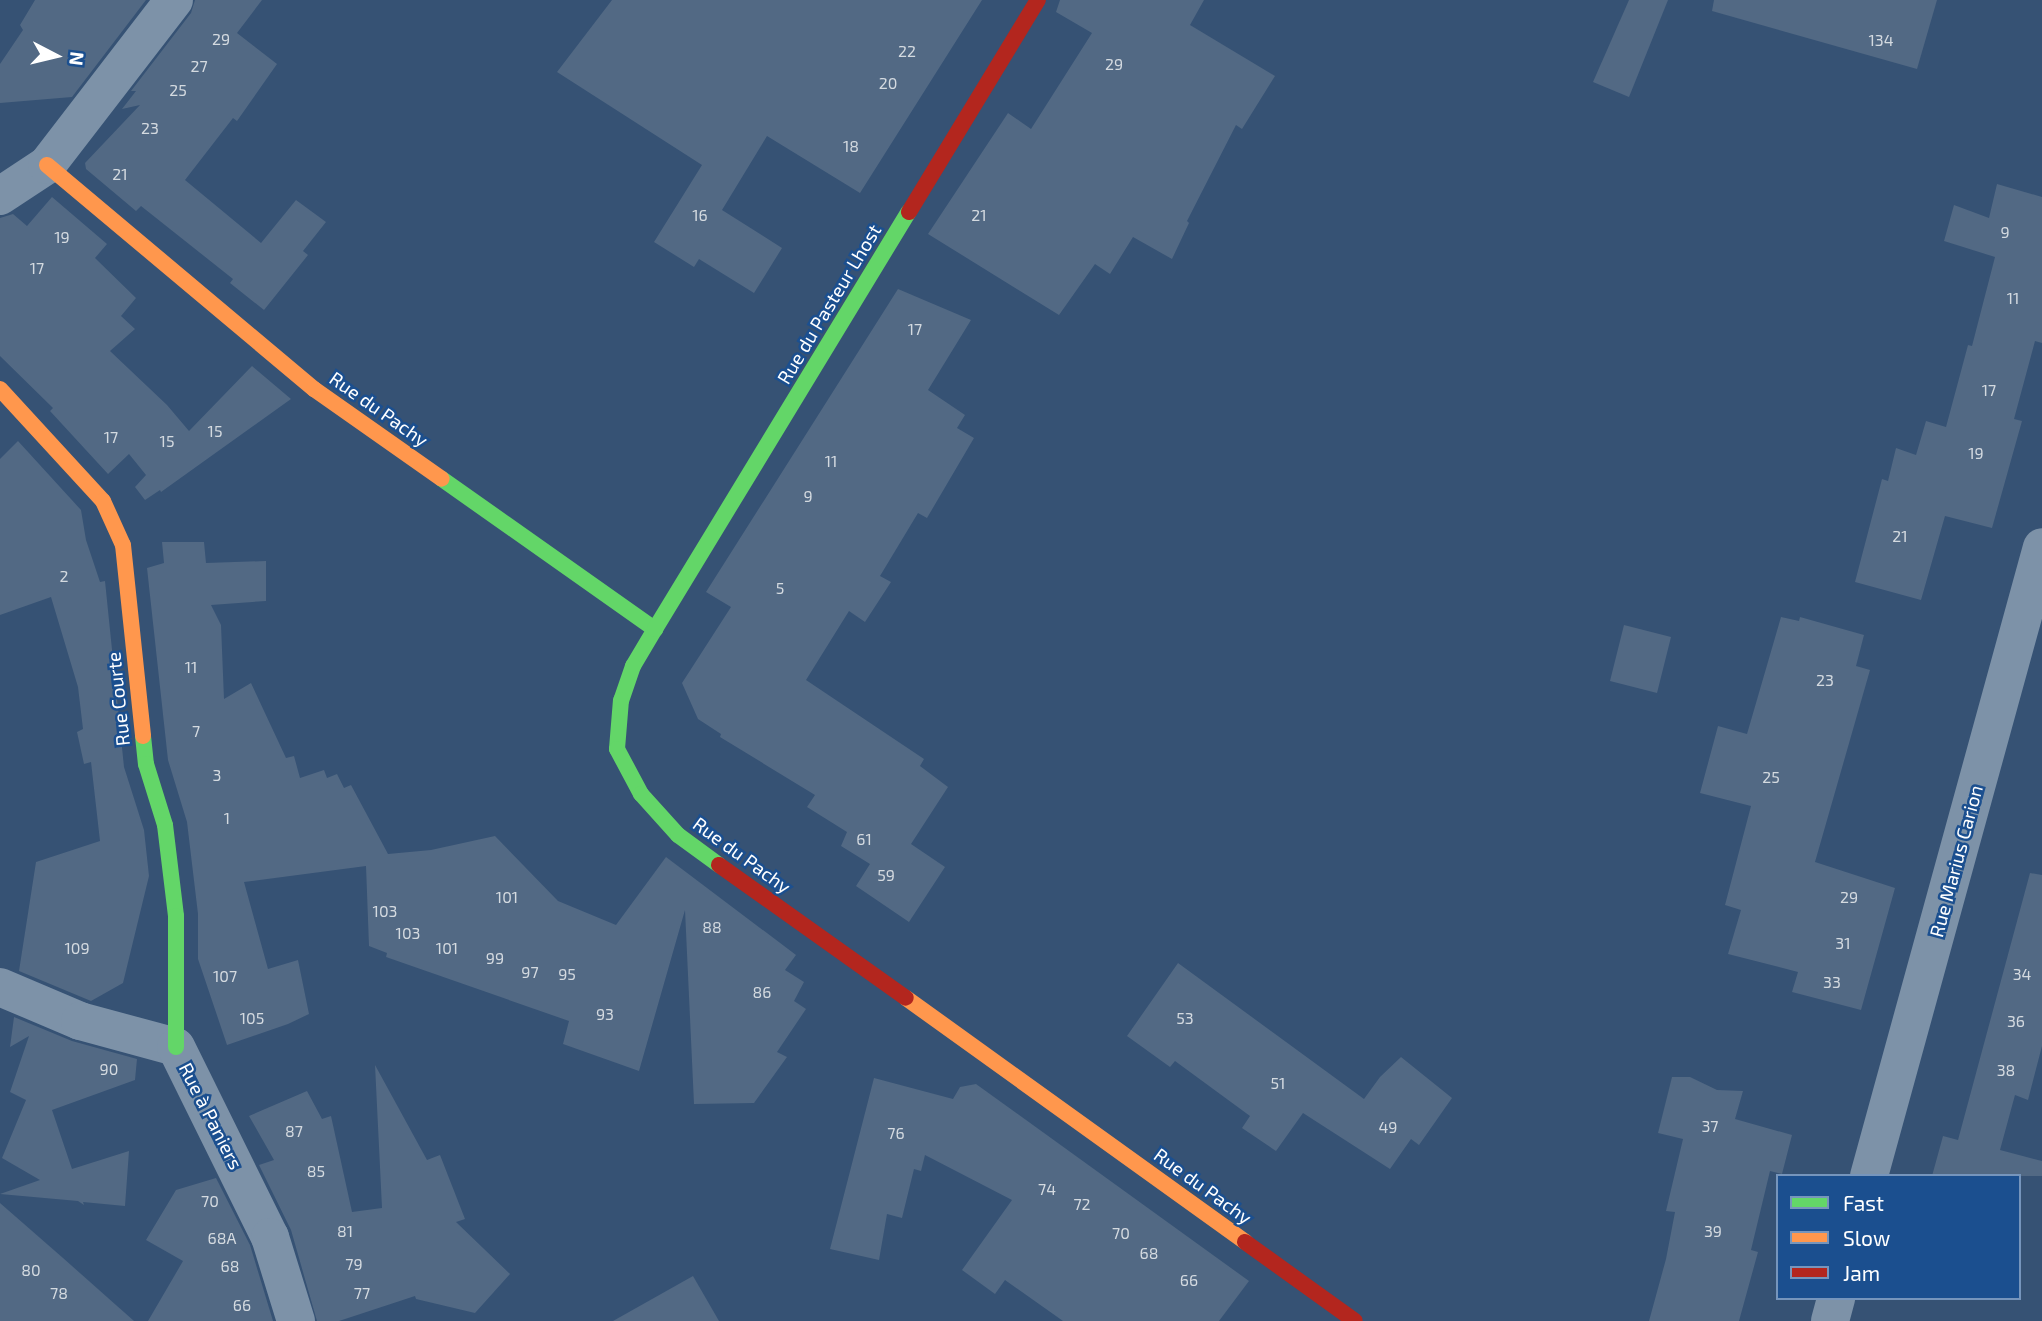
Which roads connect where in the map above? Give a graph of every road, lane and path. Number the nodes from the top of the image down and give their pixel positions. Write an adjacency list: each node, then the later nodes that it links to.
1 (174, 0): 3 (street)
2 (1038, 0): 7 (street, Rue du Pasteur Lhost)
3 (47, 165): 4 (street); 7 (street, Rue du Pachy)
4 (0, 196)
5 (0, 388): 9 (street, Rue Courte)
6 (2042, 547): 10 (street, Rue Marius Carion)
7 (655, 629): 13 (street, Rue du Pachy)
8 (0, 987): 9 (street, Rue à Paniers)
9 (176, 1047): 12 (street, Rue à Paniers)
10 (1870, 1174)
11 (1835, 1300): 14 (street)
12 (296, 1321)
13 (1355, 1321)
14 (1829, 1321)

